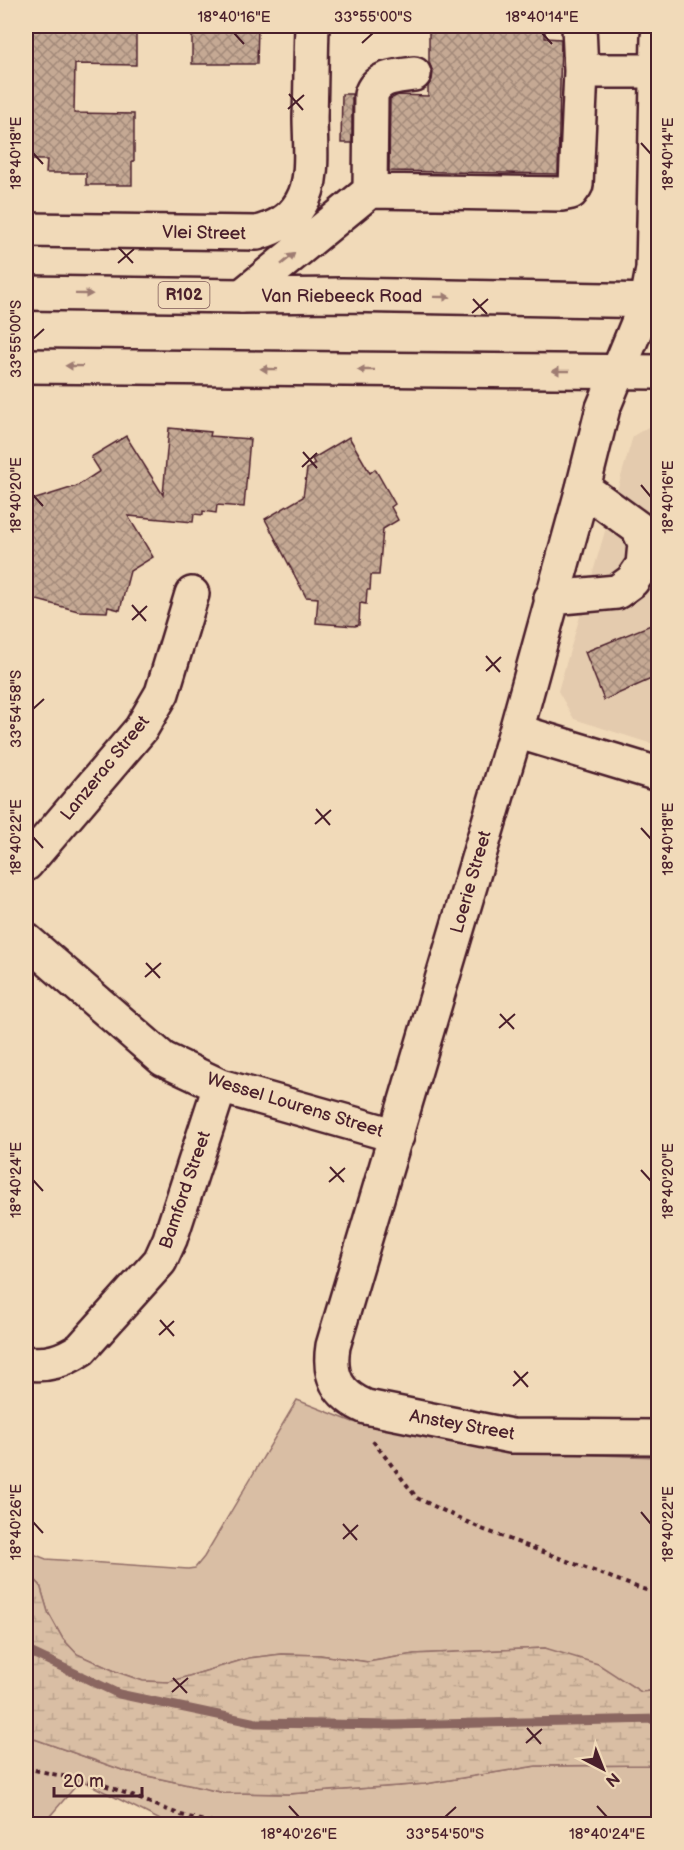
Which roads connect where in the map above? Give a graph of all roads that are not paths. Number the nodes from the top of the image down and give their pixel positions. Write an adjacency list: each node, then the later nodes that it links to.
1 (312, 26): 8 (street, Vlei Street)
2 (579, 26): 4 (street)
3 (658, 37): 5 (street, Loerie Street)
4 (580, 71): 5 (street); 7 (street)
5 (658, 71): 11 (street, Loerie Street)
6 (414, 74): 7 (street)
7 (370, 191): 10 (street, one-way to 7)
8 (26, 230)
9 (26, 293): 10 (street, Van Riebeeck Road / R102, one-way to 10)
10 (242, 296): 11 (street, Van Riebeeck Road / R102, one-way to 11)
11 (653, 301): 13 (street, Loerie Street)
12 (26, 366): 13 (street, one-way to 12)
13 (619, 371): 14 (street); 15 (street, Loerie Street)
14 (658, 372)
15 (583, 488): 16 (street); 18 (street, Loerie Street)
16 (652, 540): 18 (street)
17 (192, 594): 21 (street, Lanzerac Street)
18 (552, 598): 19 (street, Loerie Street)
19 (516, 731): 20 (street); 24 (street, Loerie Street)
20 (658, 774)
21 (26, 864)
22 (26, 940): 23 (street, Wessel Lourens Street)
23 (220, 1086): 24 (street, Wessel Lourens Street); 25 (street, Bamford Street)
24 (397, 1136): 26 (street, Loerie Street)
25 (26, 1362)
26 (354, 1399): 27 (street, Anstey Street)
27 (658, 1437)

